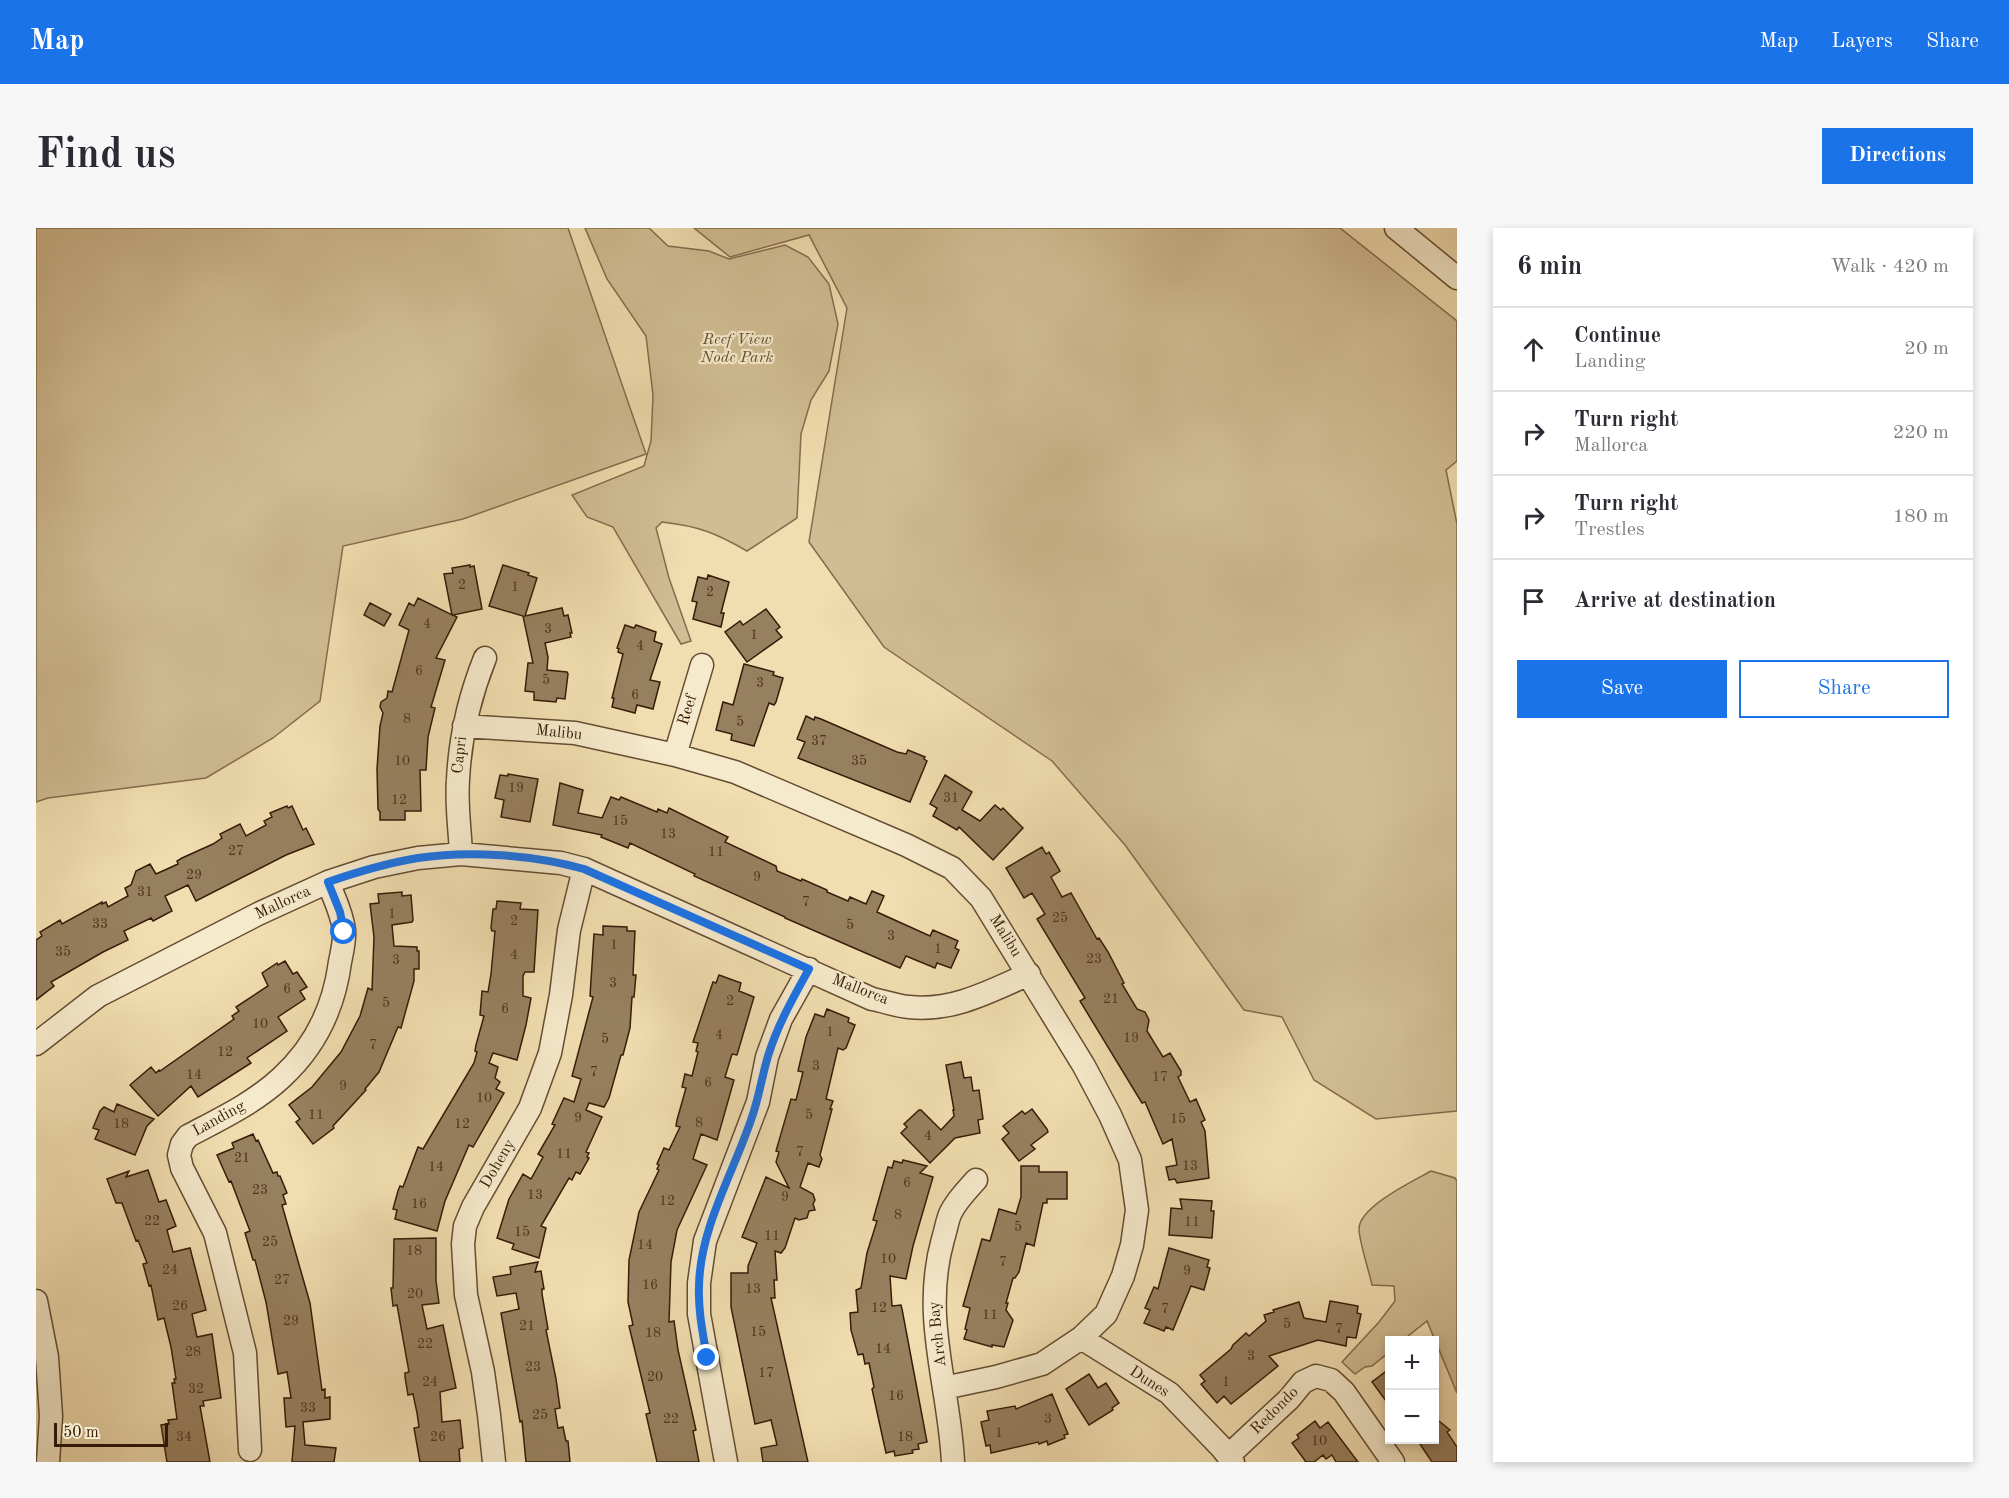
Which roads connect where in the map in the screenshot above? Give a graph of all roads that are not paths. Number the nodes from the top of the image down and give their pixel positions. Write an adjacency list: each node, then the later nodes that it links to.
1 (1396, 228): 2 (street)
2 (1457, 278)
3 (485, 658): 5 (street, Capri)
4 (702, 665): 6 (street, Reef)
5 (464, 726): 6 (street, Malibu); 7 (street, Capri)
6 (675, 755): 11 (street, Malibu)
7 (461, 854): 8 (street, Mallorca); 9 (street, Mallorca)
8 (584, 869): 10 (street, Mallorca); 20 (street, Doheny)
9 (328, 882): 12 (street, Mallorca); 17 (street, Landing)
10 (809, 969): 11 (street, Mallorca); 21 (street)
11 (1029, 974): 15 (street, Malibu)
12 (36, 1044)
13 (976, 1180): 16 (street, Arch Bay)
14 (36, 1301): 19 (street)
15 (1081, 1338): 16 (street, Malibu); 18 (street, Dunes)
16 (944, 1388): 22 (street, Arch Bay)
17 (250, 1450)
18 (1230, 1459): 23 (street, Redondo)
19 (48, 1462)
20 (494, 1462)
21 (726, 1462)
22 (953, 1462)
23 (1393, 1462)

